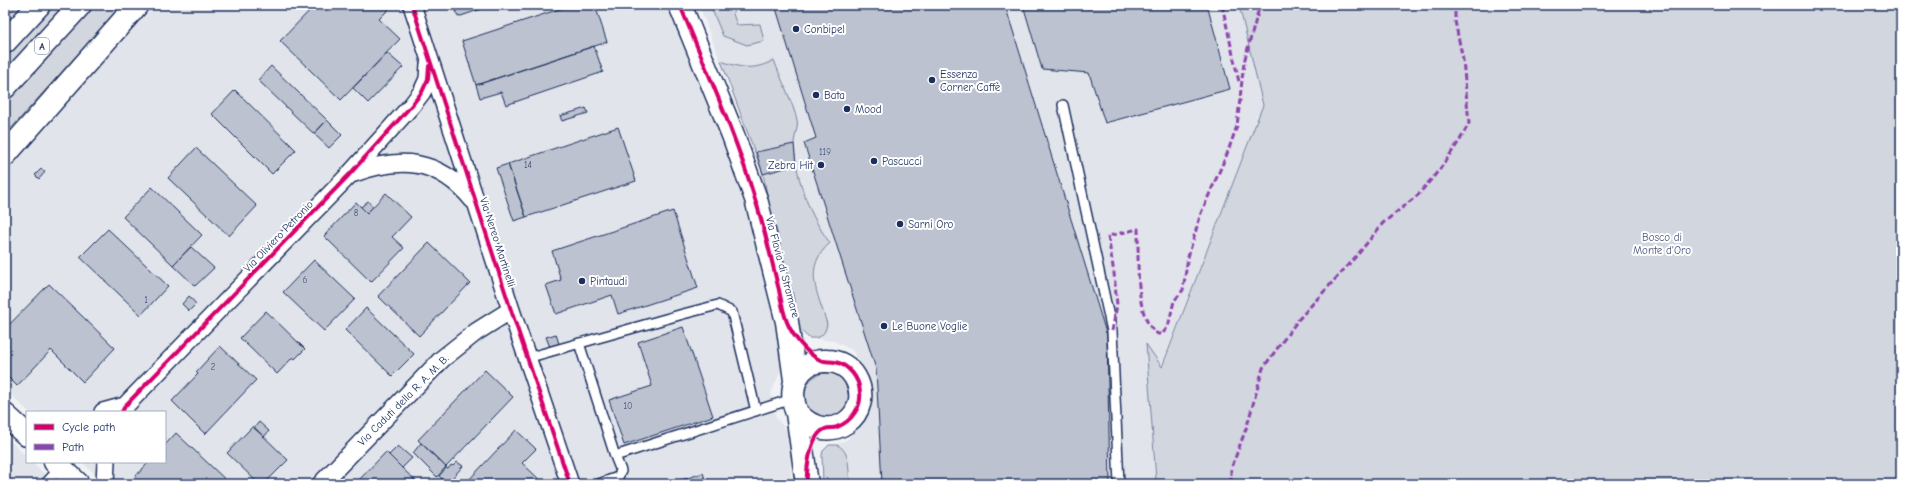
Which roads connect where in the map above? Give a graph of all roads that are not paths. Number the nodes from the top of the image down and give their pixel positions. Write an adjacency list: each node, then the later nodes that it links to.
1 (39, 5): 6 (main road)
2 (80, 5): 8 (main road, A)
3 (137, 5): 10 (main road)
4 (412, 5): 7 (street, Via Nereo Martinelli)
5 (680, 5): 14 (main road, Via Flavia di Stramare)
6 (5, 42)
7 (430, 62): 11 (street, Via Oliviero Petronio); 12 (street, Via Nereo Martinelli)
8 (5, 87)
9 (1063, 105): 33 (lane)
10 (5, 155)
11 (349, 175): 12 (street, Via Oliviero Petronio); 19 (street, Via Oliviero Petronio)
12 (477, 204): 13 (street, Via Nereo Martinelli)
13 (511, 310): 16 (street, Via Nereo Martinelli); 30 (street, Via Caduti della R. A. M. B.)
14 (787, 322): 17 (main road, Via Flavia di Stramare); 18 (main road, Via Flavia di Stramare)
15 (579, 343): 16 (lane); 21 (lane); 23 (lane)
16 (527, 358): 31 (street, Via Nereo Martinelli)
17 (821, 361): 18 (main road); 22 (main road)
18 (795, 397): 21 (lane); 22 (main road); 26 (main road, Via Flavia di Stramare)
19 (123, 409): 20 (street, Via Oliviero Petronio)
20 (110, 411)
21 (756, 411): 23 (lane)
22 (825, 429): 26 (main road, Via Flavia di Stramare)
23 (615, 456): 32 (lane)
24 (63, 463): 27 (lane); 28 (main road)
25 (106, 463): 29 (street)
26 (807, 480)
27 (45, 484)
28 (78, 484)
29 (105, 484)
30 (321, 484)
31 (570, 484)
32 (598, 484)
33 (1119, 484)

